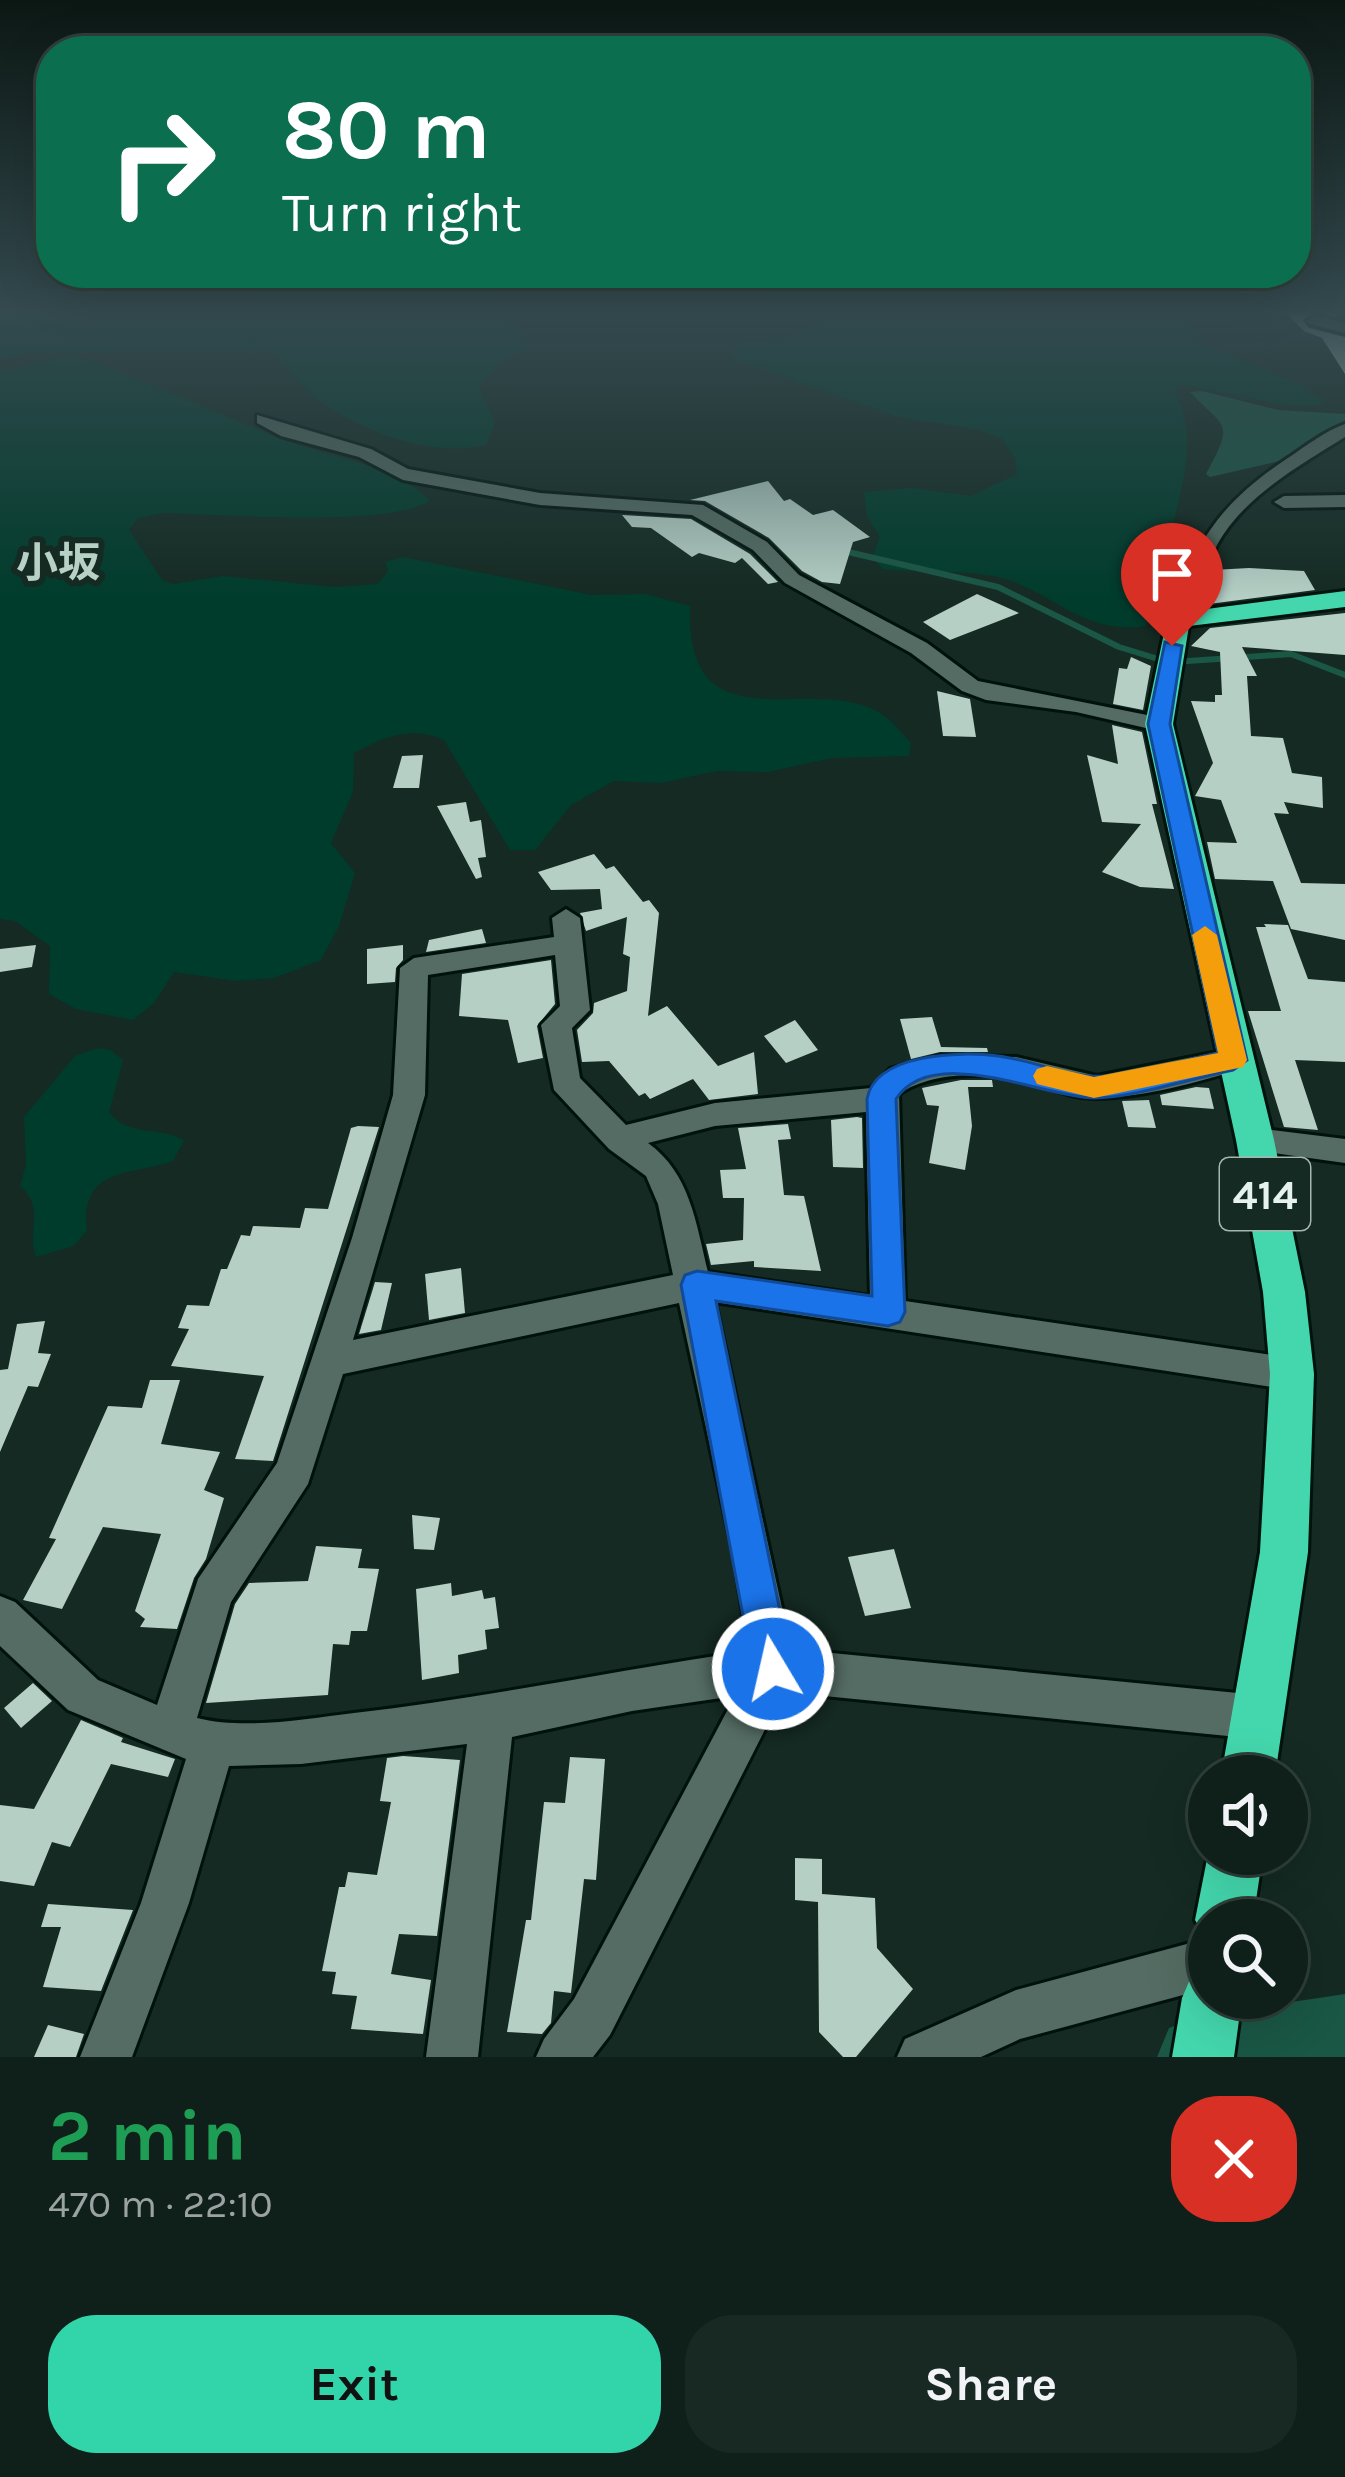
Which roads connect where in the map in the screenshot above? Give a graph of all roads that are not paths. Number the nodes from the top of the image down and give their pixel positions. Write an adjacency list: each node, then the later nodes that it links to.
1 (262, 419): 7 (street)
2 (1345, 429): 6 (street)
3 (1345, 501): 4 (street)
4 (1284, 502)
5 (1345, 599): 6 (highway)
6 (1177, 620): 7 (highway, 414)
7 (1159, 724): 8 (highway, 414)
8 (1233, 1060): 9 (street); 11 (highway, 414)
9 (881, 1099): 10 (street); 14 (street)
10 (620, 1140): 13 (street); 15 (street)
11 (1255, 1140): 12 (street); 16 (highway, 414)
12 (1345, 1151)
13 (697, 1285): 14 (street); 15 (street); 18 (street)
14 (888, 1312): 16 (street)
15 (328, 1361): 21 (street)
16 (1292, 1374): 19 (highway, 414)
17 (0, 1617): 21 (street)
18 (773, 1669): 19 (street); 20 (street); 27 (street)
19 (1258, 1717): 22 (highway, 414)
20 (493, 1719): 21 (street); 26 (street)
21 (191, 1738): 25 (street)
22 (1252, 1755)
23 (1188, 1970): 28 (street)
24 (1209, 2019): 29 (highway)
25 (106, 2057)
26 (452, 2057)
27 (562, 2057)
28 (923, 2057)
29 (1203, 2057)

